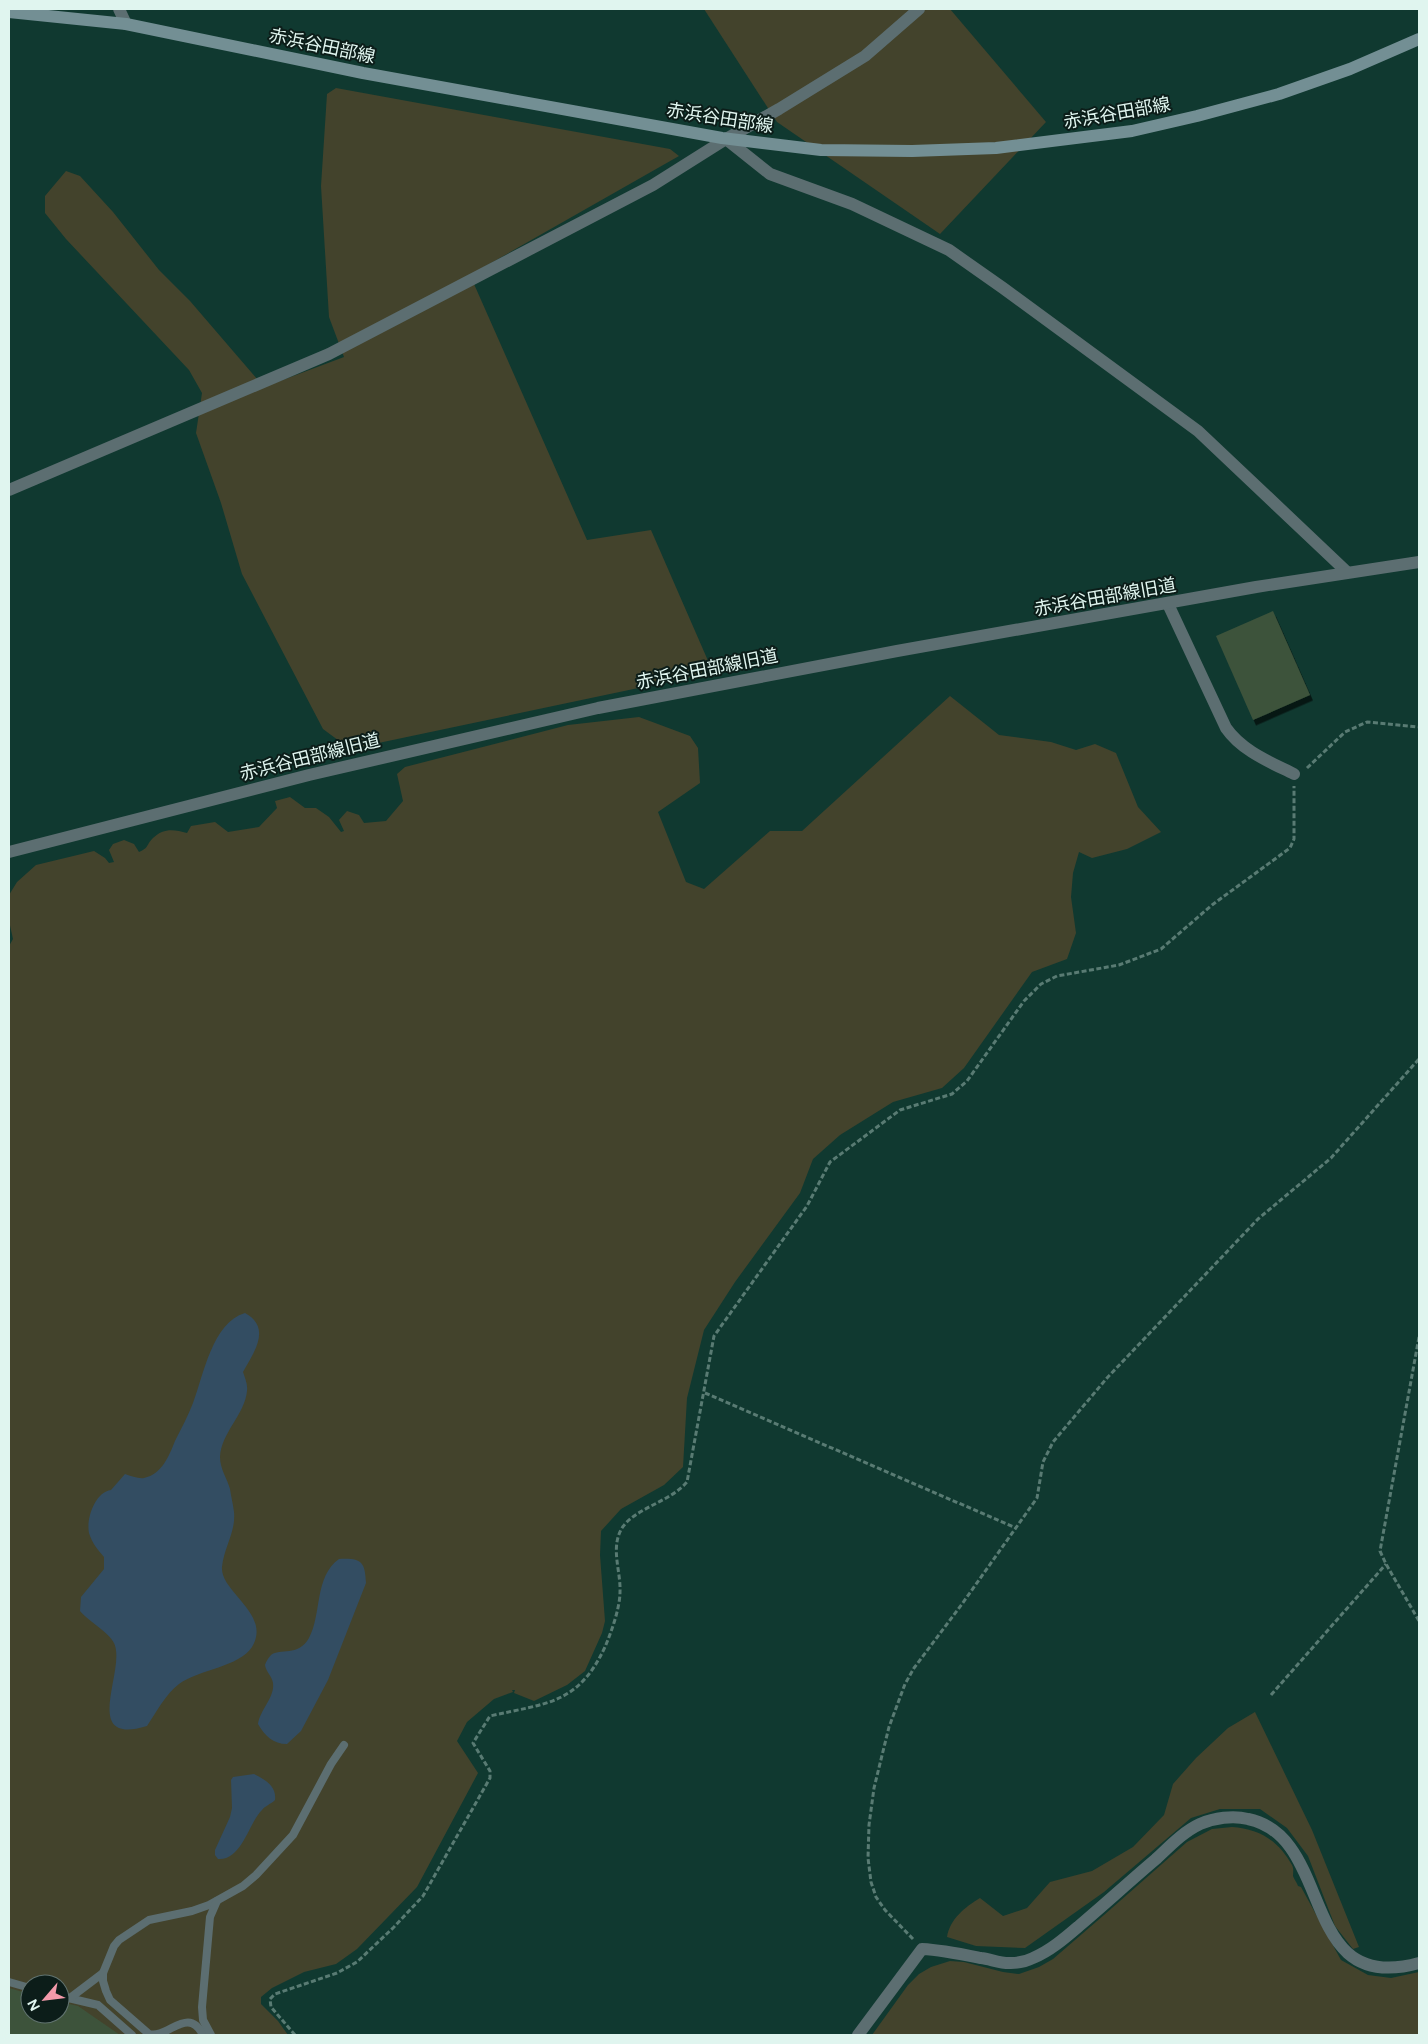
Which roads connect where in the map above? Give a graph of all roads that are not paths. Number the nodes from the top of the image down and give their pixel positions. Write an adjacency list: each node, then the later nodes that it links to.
1 (118, 9): 4 (street)
2 (919, 9): 6 (street)
3 (9, 12): 4 (main road, 赤浜谷田部線)
4 (126, 24): 6 (main road, 赤浜谷田部線)
5 (1419, 39): 6 (main road, 赤浜谷田部線)
6 (726, 139): 7 (street); 9 (street)
7 (9, 490)
8 (1419, 562): 9 (street, 赤浜谷田部線旧道)
9 (1347, 572): 10 (street, 赤浜谷田部線旧道)
10 (1168, 604): 11 (street); 12 (street, 赤浜谷田部線旧道)
11 (1294, 774)
12 (9, 852)
13 (344, 1745): 14 (lane)
14 (217, 1901): 15 (lane); 16 (lane)
15 (192, 1911): 16 (lane); 18 (lane)
16 (210, 1926): 20 (lane)
17 (1419, 1963): 25 (street)
18 (103, 1973): 19 (lane); 21 (lane)
19 (70, 1998): 22 (lane)
20 (202, 2008): 21 (lane); 24 (lane)
21 (192, 2023): 23 (lane)
22 (132, 2035)
23 (203, 2035)
24 (211, 2035)
25 (858, 2035)

